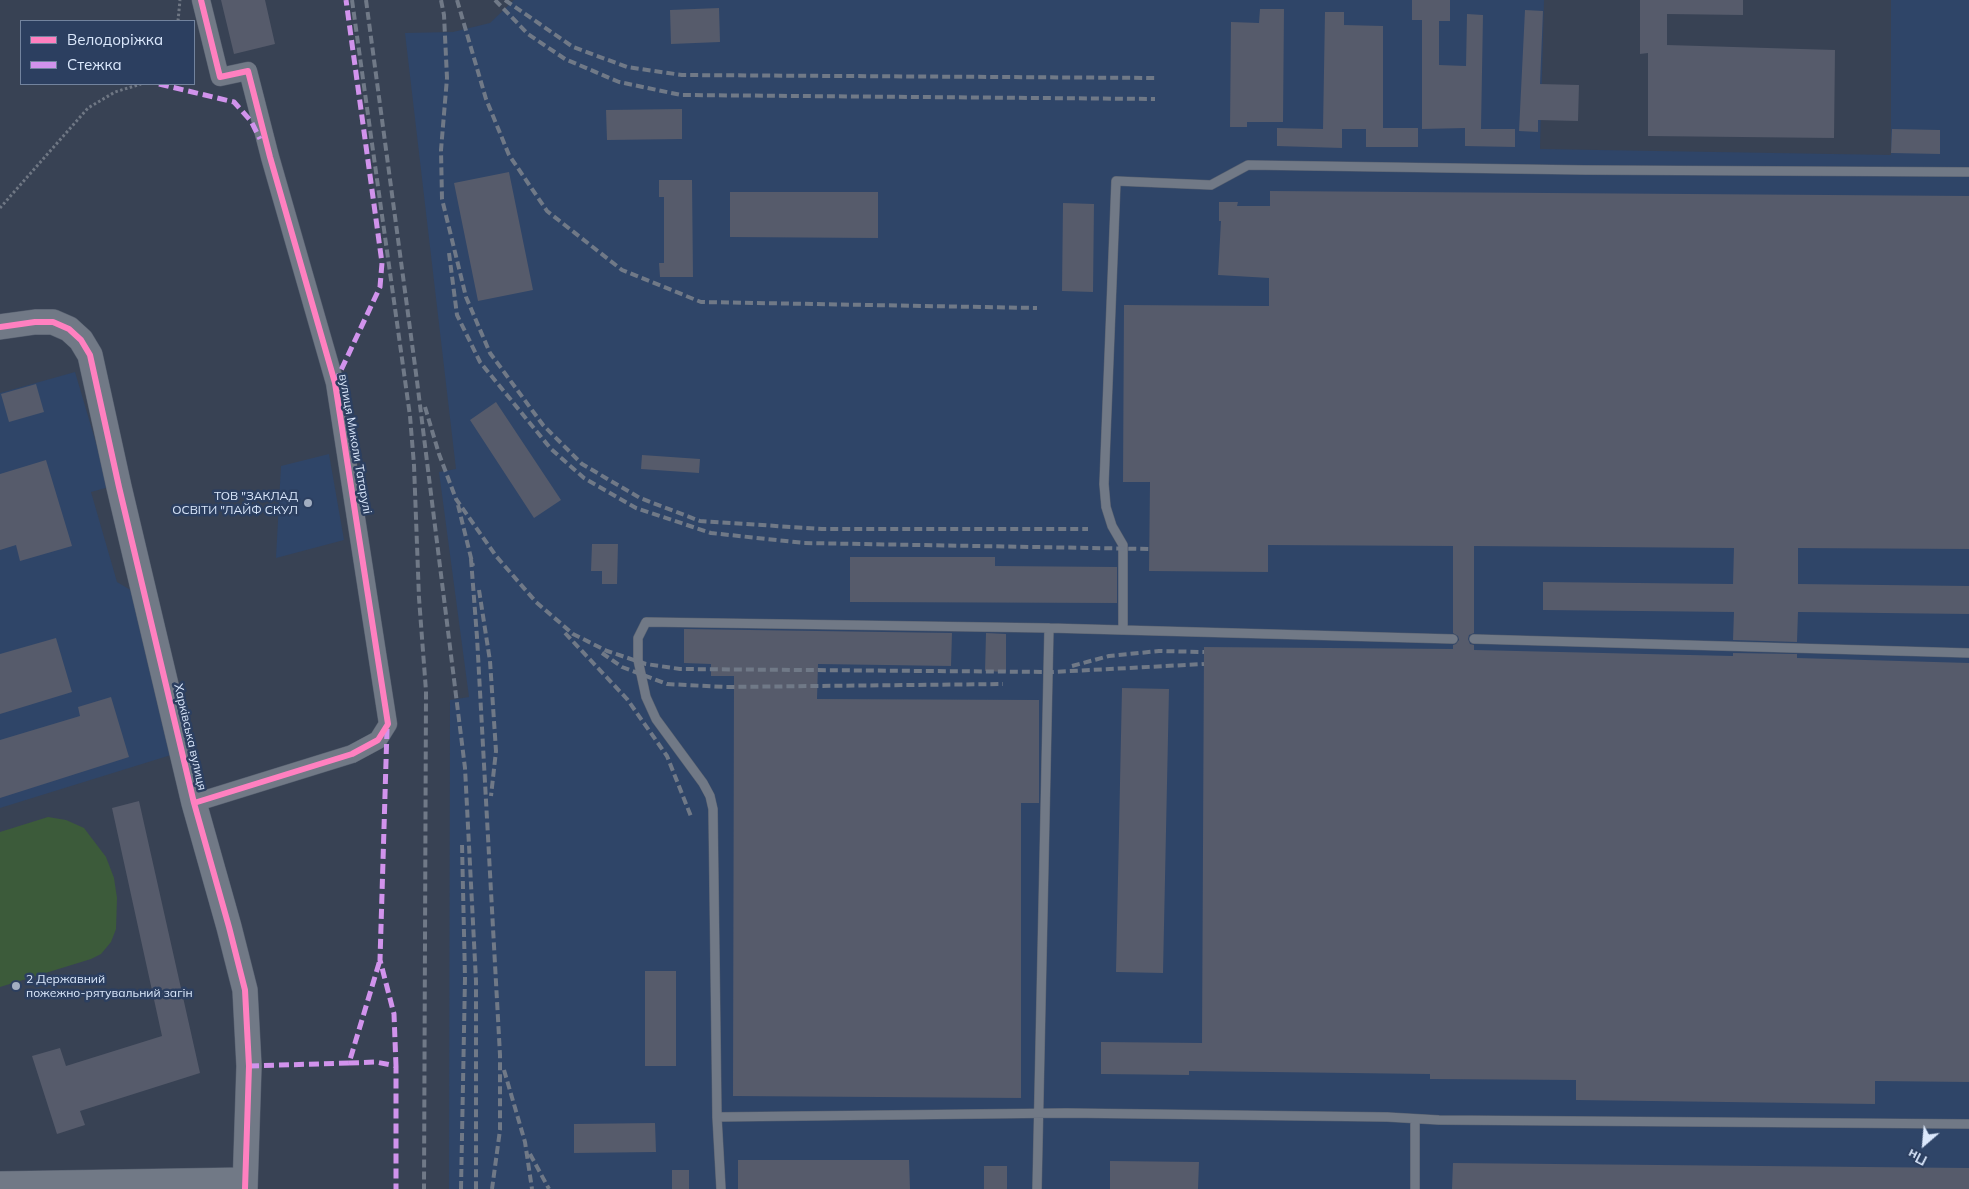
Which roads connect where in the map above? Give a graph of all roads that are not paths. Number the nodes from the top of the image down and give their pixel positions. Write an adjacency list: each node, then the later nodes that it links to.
1 (200, 0): 9 (street, вулиця Миколи Татарулі)
2 (1969, 172): 5 (lane)
3 (0, 327): 9 (street, Харківська вулиця)
4 (1049, 628): 5 (lane); 10 (lane); 11 (lane)
5 (1123, 630): 6 (lane)
6 (1453, 639)
7 (1474, 639): 8 (lane)
8 (1969, 653)
9 (194, 803): 15 (street, Харківська вулиця)
10 (1038, 1114): 11 (lane); 12 (lane); 17 (lane)
11 (717, 1117): 16 (lane)
12 (1415, 1119): 13 (lane); 18 (lane)
13 (1969, 1124)
14 (0, 1184): 15 (street)
15 (245, 1185)
16 (721, 1189)
17 (1037, 1189)
18 (1415, 1189)

